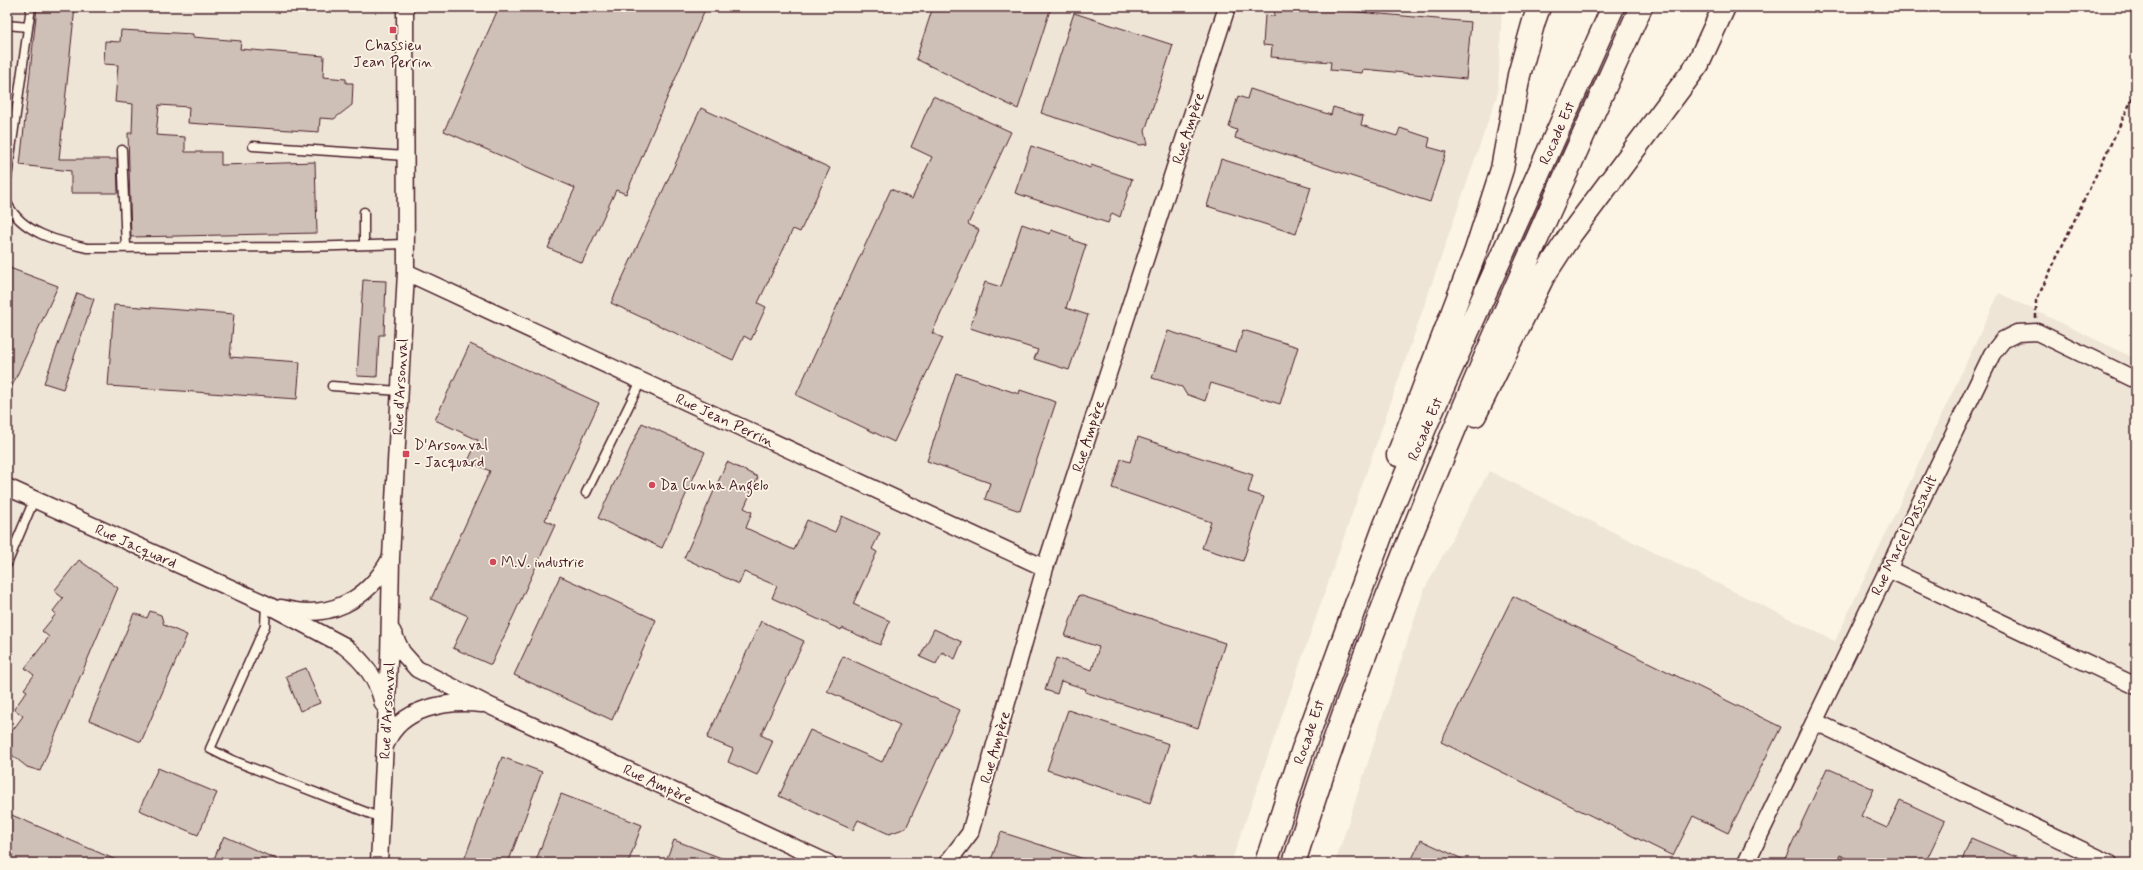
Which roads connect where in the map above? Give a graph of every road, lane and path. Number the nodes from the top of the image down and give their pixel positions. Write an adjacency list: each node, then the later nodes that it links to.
1 (31, 7): 9 (lane)
2 (405, 7): 13 (street, Rue d'Arsonval)
3 (1227, 7): 33 (street, Rue Ampère)
4 (1539, 7): 30 (highway)
5 (1613, 7): 30 (highway, Rocade Est)
6 (1641, 7): 26 (highway, Rocade Est)
7 (1724, 7): 26 (highway)
8 (7, 25): 9 (lane)
9 (28, 28): 14 (lane)
10 (2136, 91): 21 (path)
11 (253, 146): 13 (lane)
12 (122, 150): 19 (lane)
13 (406, 156): 17 (street, Rue d'Arsonval)
14 (7, 178)
15 (7, 203): 19 (lane)
16 (364, 212): 18 (lane)
17 (406, 244): 18 (lane); 20 (street, Rue d'Arsonval)
18 (364, 245): 19 (lane)
19 (126, 248)
20 (406, 272): 23 (street, Rue Jean Perrin); 25 (street, Rue d'Arsonval)
21 (2037, 332): 22 (street, Rue Marcel Dassault); 34 (street, Rue Marcel Dassault)
22 (2136, 380)
23 (641, 381): 28 (lane); 33 (street, Rue Jean Perrin)
24 (332, 386): 25 (lane)
25 (400, 391): 31 (street, Rue d'Arsonval)
26 (1437, 468): 47 (highway, Rocade Est)
27 (7, 487): 29 (street, Rue Jacquard)
28 (586, 493)
29 (34, 500): 32 (lane); 35 (street, Rue Jacquard)
30 (1385, 525): 46 (highway, Rocade Est)
31 (391, 558): 35 (street, Rue Jacquard); 36 (street, Rue d'Arsonval)
32 (7, 564)
33 (1045, 568): 45 (street, Rue Ampère)
34 (1888, 569): 37 (street); 40 (street, Rue Marcel Dassault)
35 (266, 604): 39 (street, Rue Jacquard); 42 (lane)
36 (390, 620): 38 (street, Rue Ampère); 39 (street, Rue d'Arsonval)
37 (2136, 686)
38 (488, 705): 41 (street, Rue Ampère); 44 (street, Rue Ampère)
39 (386, 718): 41 (street, Rue d'Arsonval)
40 (1814, 721): 48 (street, Rue Marcel Dassault); 49 (street)
41 (385, 746): 42 (street, Rue d'Arsonval)
42 (381, 818): 43 (street, Rue d'Arsonval)
43 (379, 863)
44 (828, 863)
45 (947, 863)
46 (1266, 863)
47 (1294, 863)
48 (1746, 863)
49 (2109, 863)

